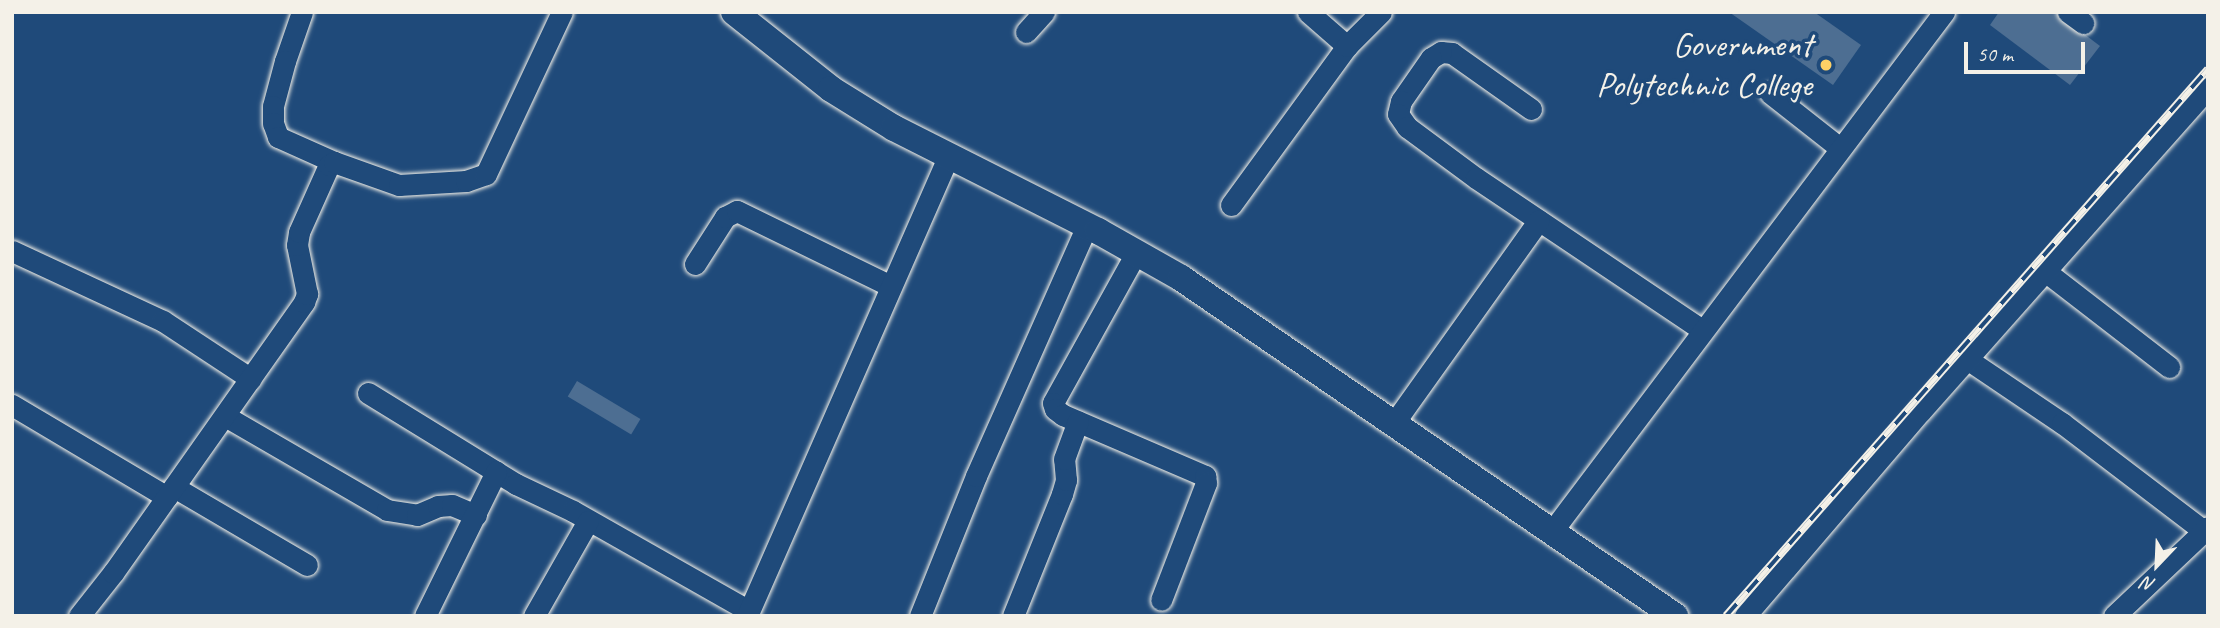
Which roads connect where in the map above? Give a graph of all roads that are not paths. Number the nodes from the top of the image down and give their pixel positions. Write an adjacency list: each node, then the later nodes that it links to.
1 (302, 12): 15 (street)
2 (562, 12): 15 (street)
3 (734, 12): 14 (main road)
4 (1044, 12): 8 (street)
5 (1308, 12): 9 (street)
6 (1381, 12): 9 (street)
7 (1944, 12): 13 (street)
8 (1026, 32)
9 (1347, 46): 16 (street)
10 (2208, 88): 22 (street)
11 (1770, 93): 13 (street)
12 (1531, 109): 17 (street)
13 (1840, 148): 24 (street)
14 (950, 155): 18 (main road); 23 (street)
15 (334, 162): 27 (street)
16 (1231, 205)
17 (1539, 220): 24 (street); 32 (street)
18 (1087, 226): 20 (main road); 46 (street)
19 (12, 251): 27 (street)
20 (1136, 253): 31 (street); 32 (main road)
21 (695, 264): 23 (street)
22 (2045, 271): 25 (street); 26 (street)
23 (891, 286): 42 (street)
24 (1701, 330): 38 (street)
25 (1967, 359): 37 (street); 50 (street)
26 (2169, 367)
27 (251, 379): 30 (street)
28 (368, 393): 33 (street)
29 (12, 405): 34 (street)
30 (225, 416): 34 (street); 35 (street)
31 (1078, 421): 40 (street); 41 (street)
32 (1394, 423): 38 (main road)
33 (496, 472): 35 (street); 36 (street)
34 (171, 492): 39 (street); 43 (street)
35 (476, 515): 44 (street)
36 (589, 521): 42 (street); 45 (street)
37 (2206, 529): 51 (street)
38 (1553, 530): 49 (main road)
39 (307, 565)
40 (1028, 578): 47 (street); 48 (street)
41 (1161, 600)
42 (748, 613)
43 (79, 616)
44 (425, 616)
45 (534, 616)
46 (920, 616)
47 (1013, 616)
48 (1031, 616)
49 (1675, 616)
50 (1745, 616)
51 (2115, 616)

